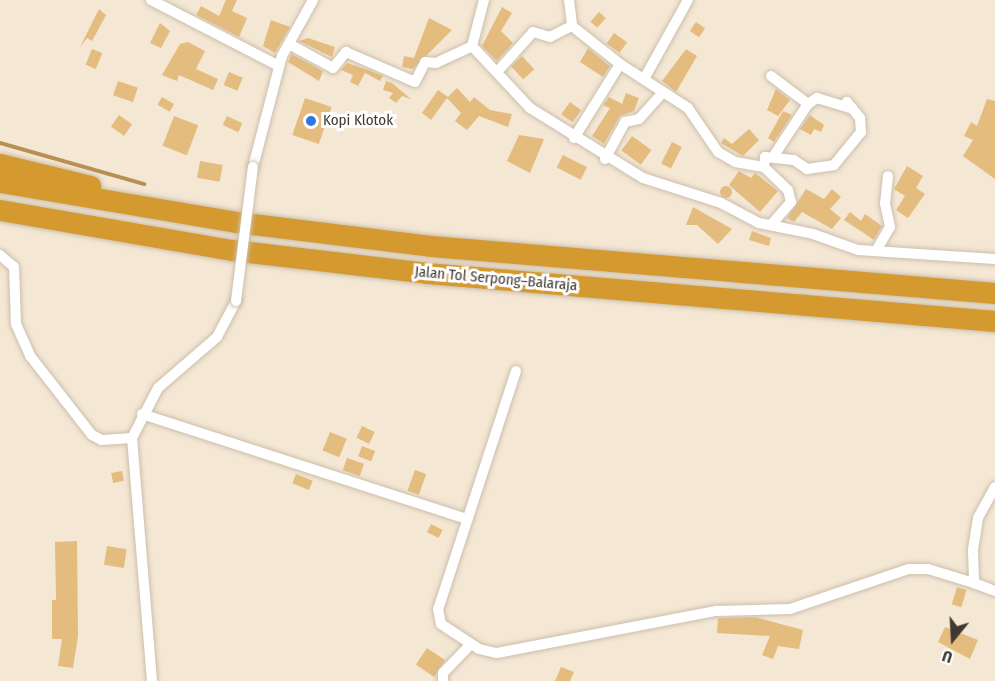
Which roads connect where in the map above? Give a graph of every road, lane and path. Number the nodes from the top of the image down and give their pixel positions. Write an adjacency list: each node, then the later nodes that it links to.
1 (151, 0): 10 (street)
2 (313, 0): 7 (street)
3 (484, 0): 8 (street)
4 (570, 0): 6 (street)
5 (687, 0): 13 (street)
6 (572, 26): 9 (street); 11 (street)
7 (289, 44): 8 (street); 10 (street)
8 (472, 46): 11 (street)
9 (620, 64): 13 (street); 16 (street)
10 (279, 66): 32 (street, bridge)
11 (498, 71): 16 (street)
12 (771, 76): 15 (street)
13 (644, 80): 14 (street)
14 (663, 92): 18 (street); 20 (street)
15 (808, 104): 17 (street); 17 (street)
16 (574, 138): 18 (street)
17 (773, 157): 20 (street)
18 (605, 159): 25 (street)
19 (0, 165): 24 (highway)
20 (764, 167): 25 (street)
21 (888, 176): 26 (street)
22 (0, 182): 24 (highway, Jalan Tol Serpong–Balaraja)
23 (0, 210): 30 (highway, Jalan Tol Serpong–Balaraja)
24 (236, 222): 29 (highway, Jalan Tol Serpong–Balaraja)
25 (772, 224): 26 (street)
26 (876, 251): 28 (street)
27 (0, 255): 33 (street)
28 (995, 259)
29 (995, 293)
30 (995, 321)
31 (516, 371): 35 (street)
32 (142, 414): 33 (street); 35 (street)
33 (132, 438): 39 (street)
34 (995, 487): 36 (street)
35 (467, 519): 38 (street)
36 (974, 584): 37 (street); 38 (street)
37 (995, 591)
38 (471, 644): 40 (street)
39 (152, 681)
40 (443, 681)

